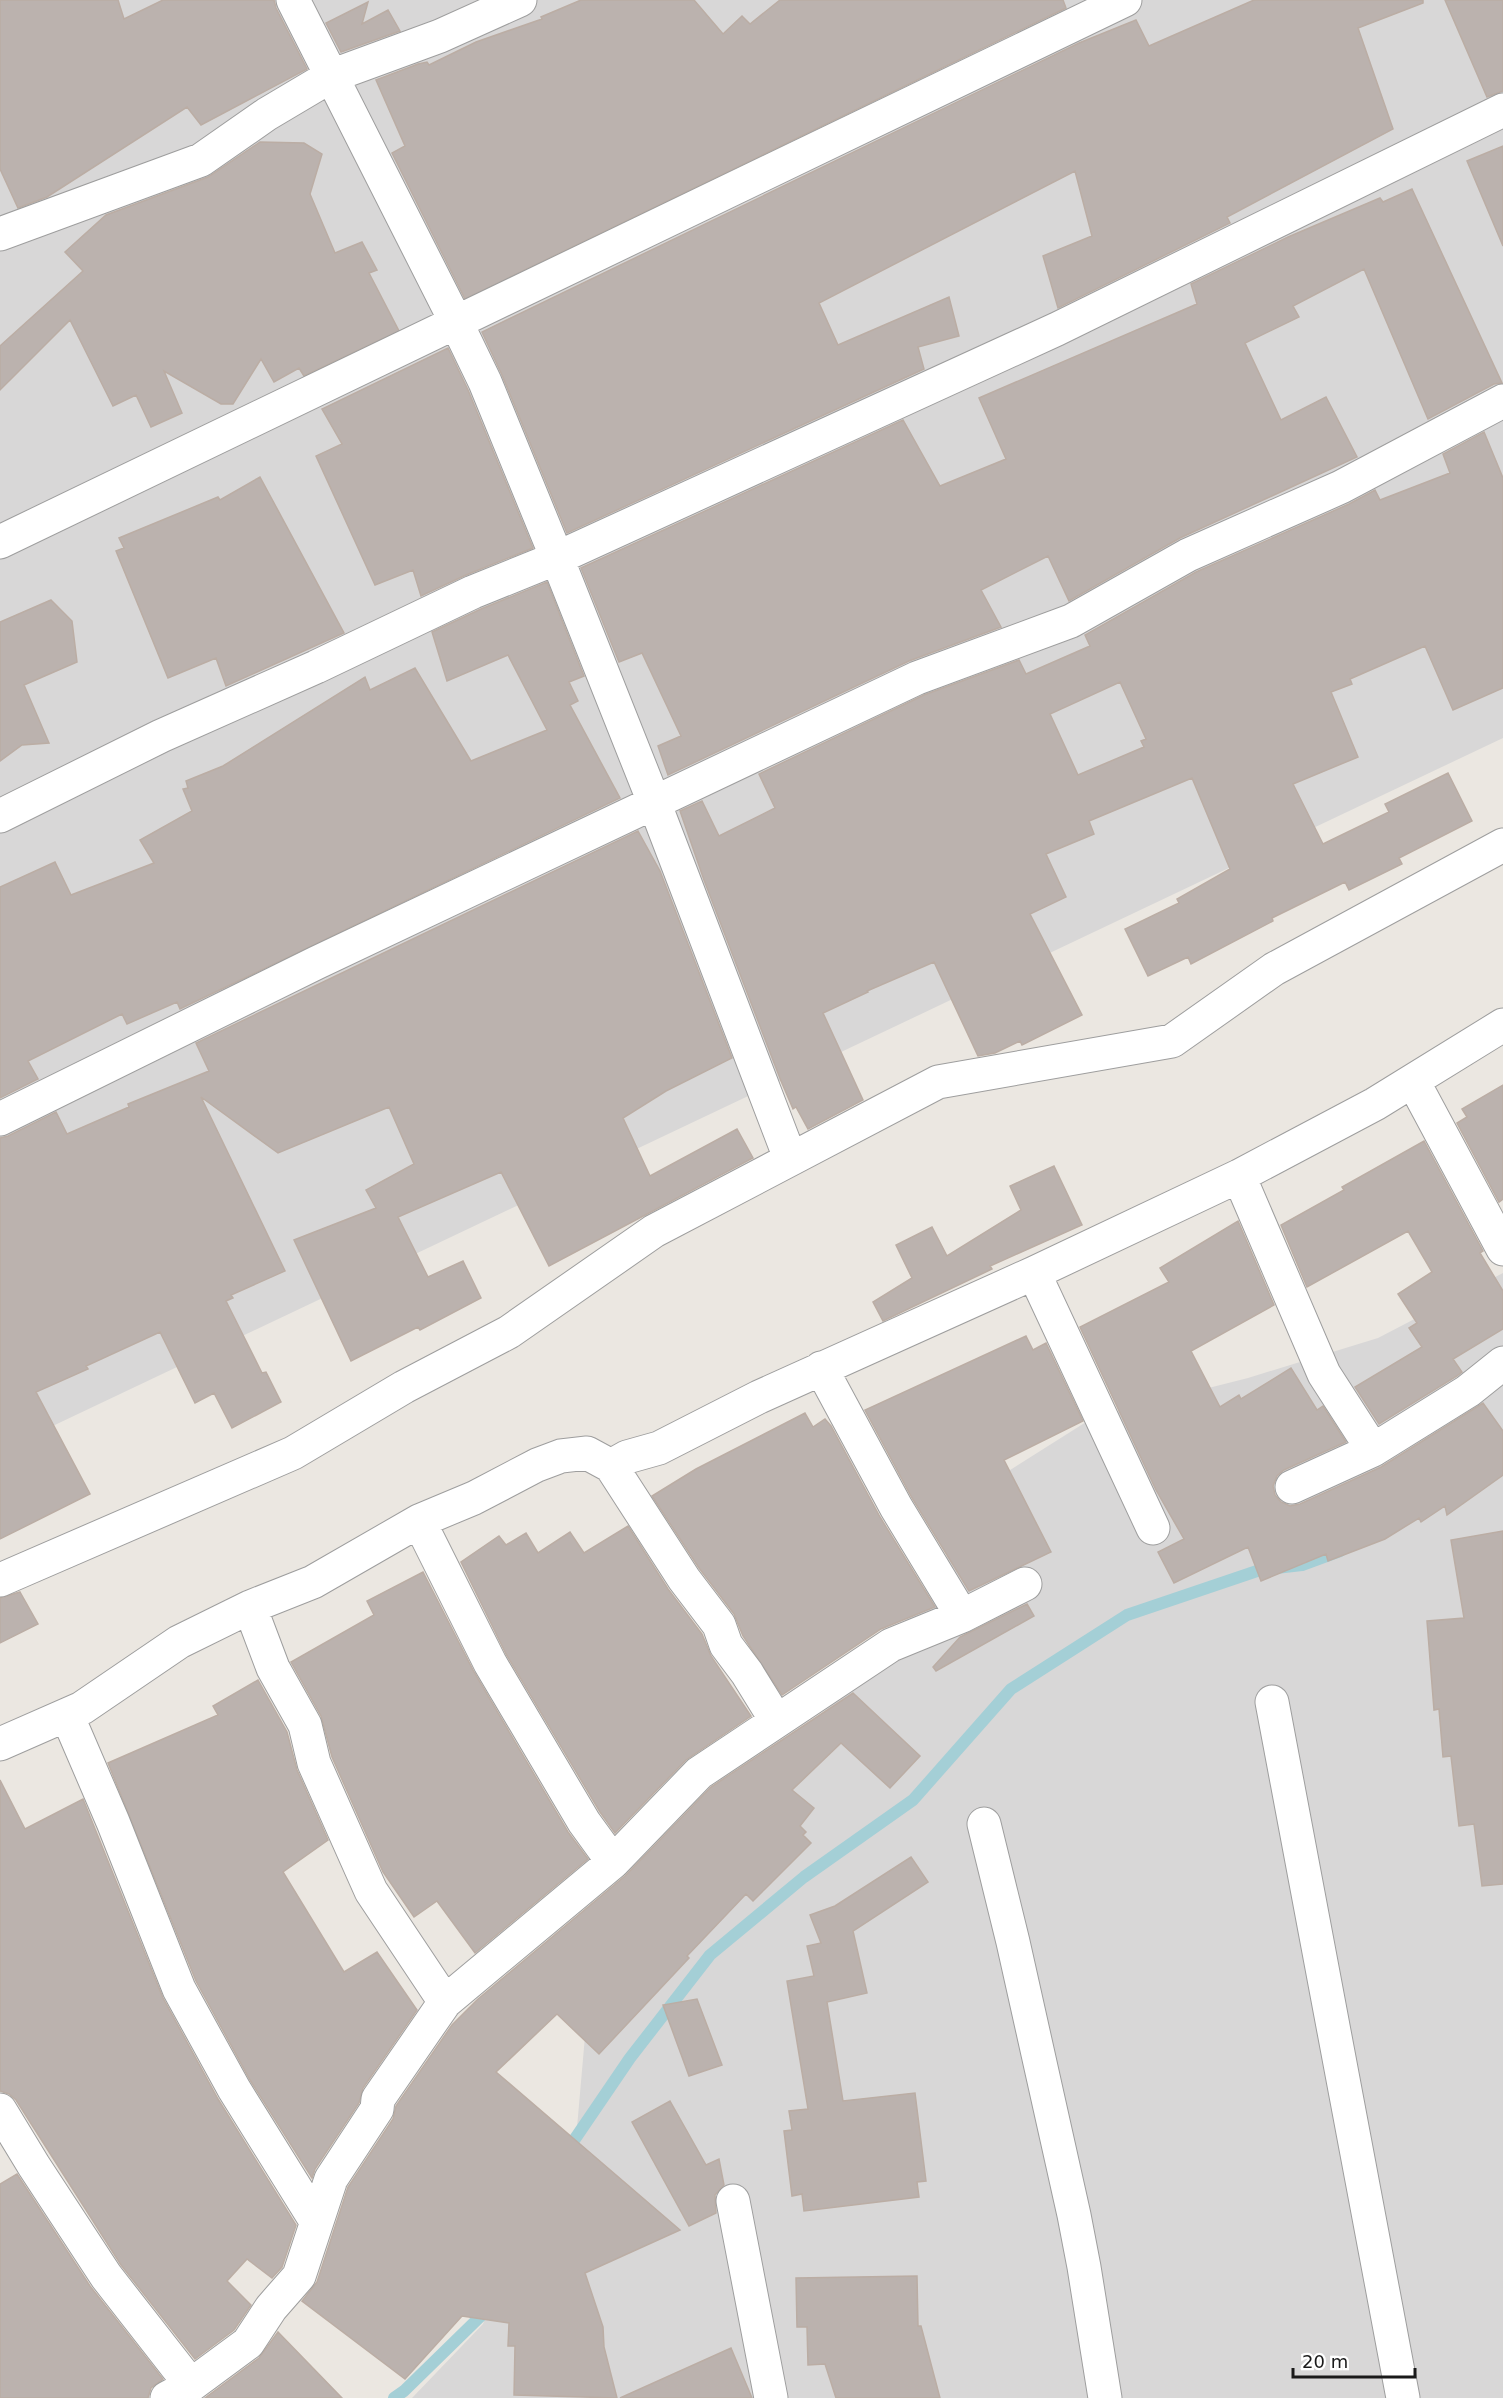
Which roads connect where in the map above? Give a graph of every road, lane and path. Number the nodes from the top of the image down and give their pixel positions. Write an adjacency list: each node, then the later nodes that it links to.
1 (293, 0): 4 (street)
2 (520, 0): 4 (street)
3 (1125, 0): 7 (street)
4 (331, 76): 6 (street); 7 (street)
5 (1503, 110): 10 (street)
6 (0, 234)
7 (456, 322): 9 (street); 10 (street)
8 (1503, 401): 11 (street)
9 (0, 543)
10 (557, 558): 11 (street); 12 (street)
11 (654, 802): 16 (street); 17 (street)
12 (0, 816)
13 (1503, 845): 17 (street)
14 (1503, 1025): 15 (street)
15 (1413, 1081): 18 (street); 19 (street)
16 (0, 1119)
17 (790, 1158): 28 (street)
18 (1239, 1176): 20 (street); 23 (street)
19 (1503, 1249)
20 (1034, 1273): 22 (street); 27 (street)
21 (1503, 1363): 23 (street)
22 (821, 1368): 24 (street); 31 (street)
23 (1373, 1450): 25 (street)
24 (611, 1466): 26 (street); 34 (street)
25 (1292, 1487)
26 (419, 1521): 30 (street); 37 (street)
27 (1153, 1528)
28 (0, 1580)
29 (1025, 1584): 31 (street)
30 (249, 1607): 33 (street); 38 (street)
31 (962, 1616): 34 (street)
32 (1272, 1702): 45 (street)
33 (67, 1715): 35 (street); 41 (street)
34 (776, 1720): 37 (street)
35 (0, 1744)
36 (984, 1824): 44 (street)
37 (613, 1862): 38 (street)
38 (445, 2002): 41 (street)
39 (0, 2110): 42 (street)
40 (733, 2201): 43 (street)
41 (316, 2221): 42 (street)
42 (179, 2392)
43 (771, 2398)
44 (1105, 2398)
45 (1403, 2398)

